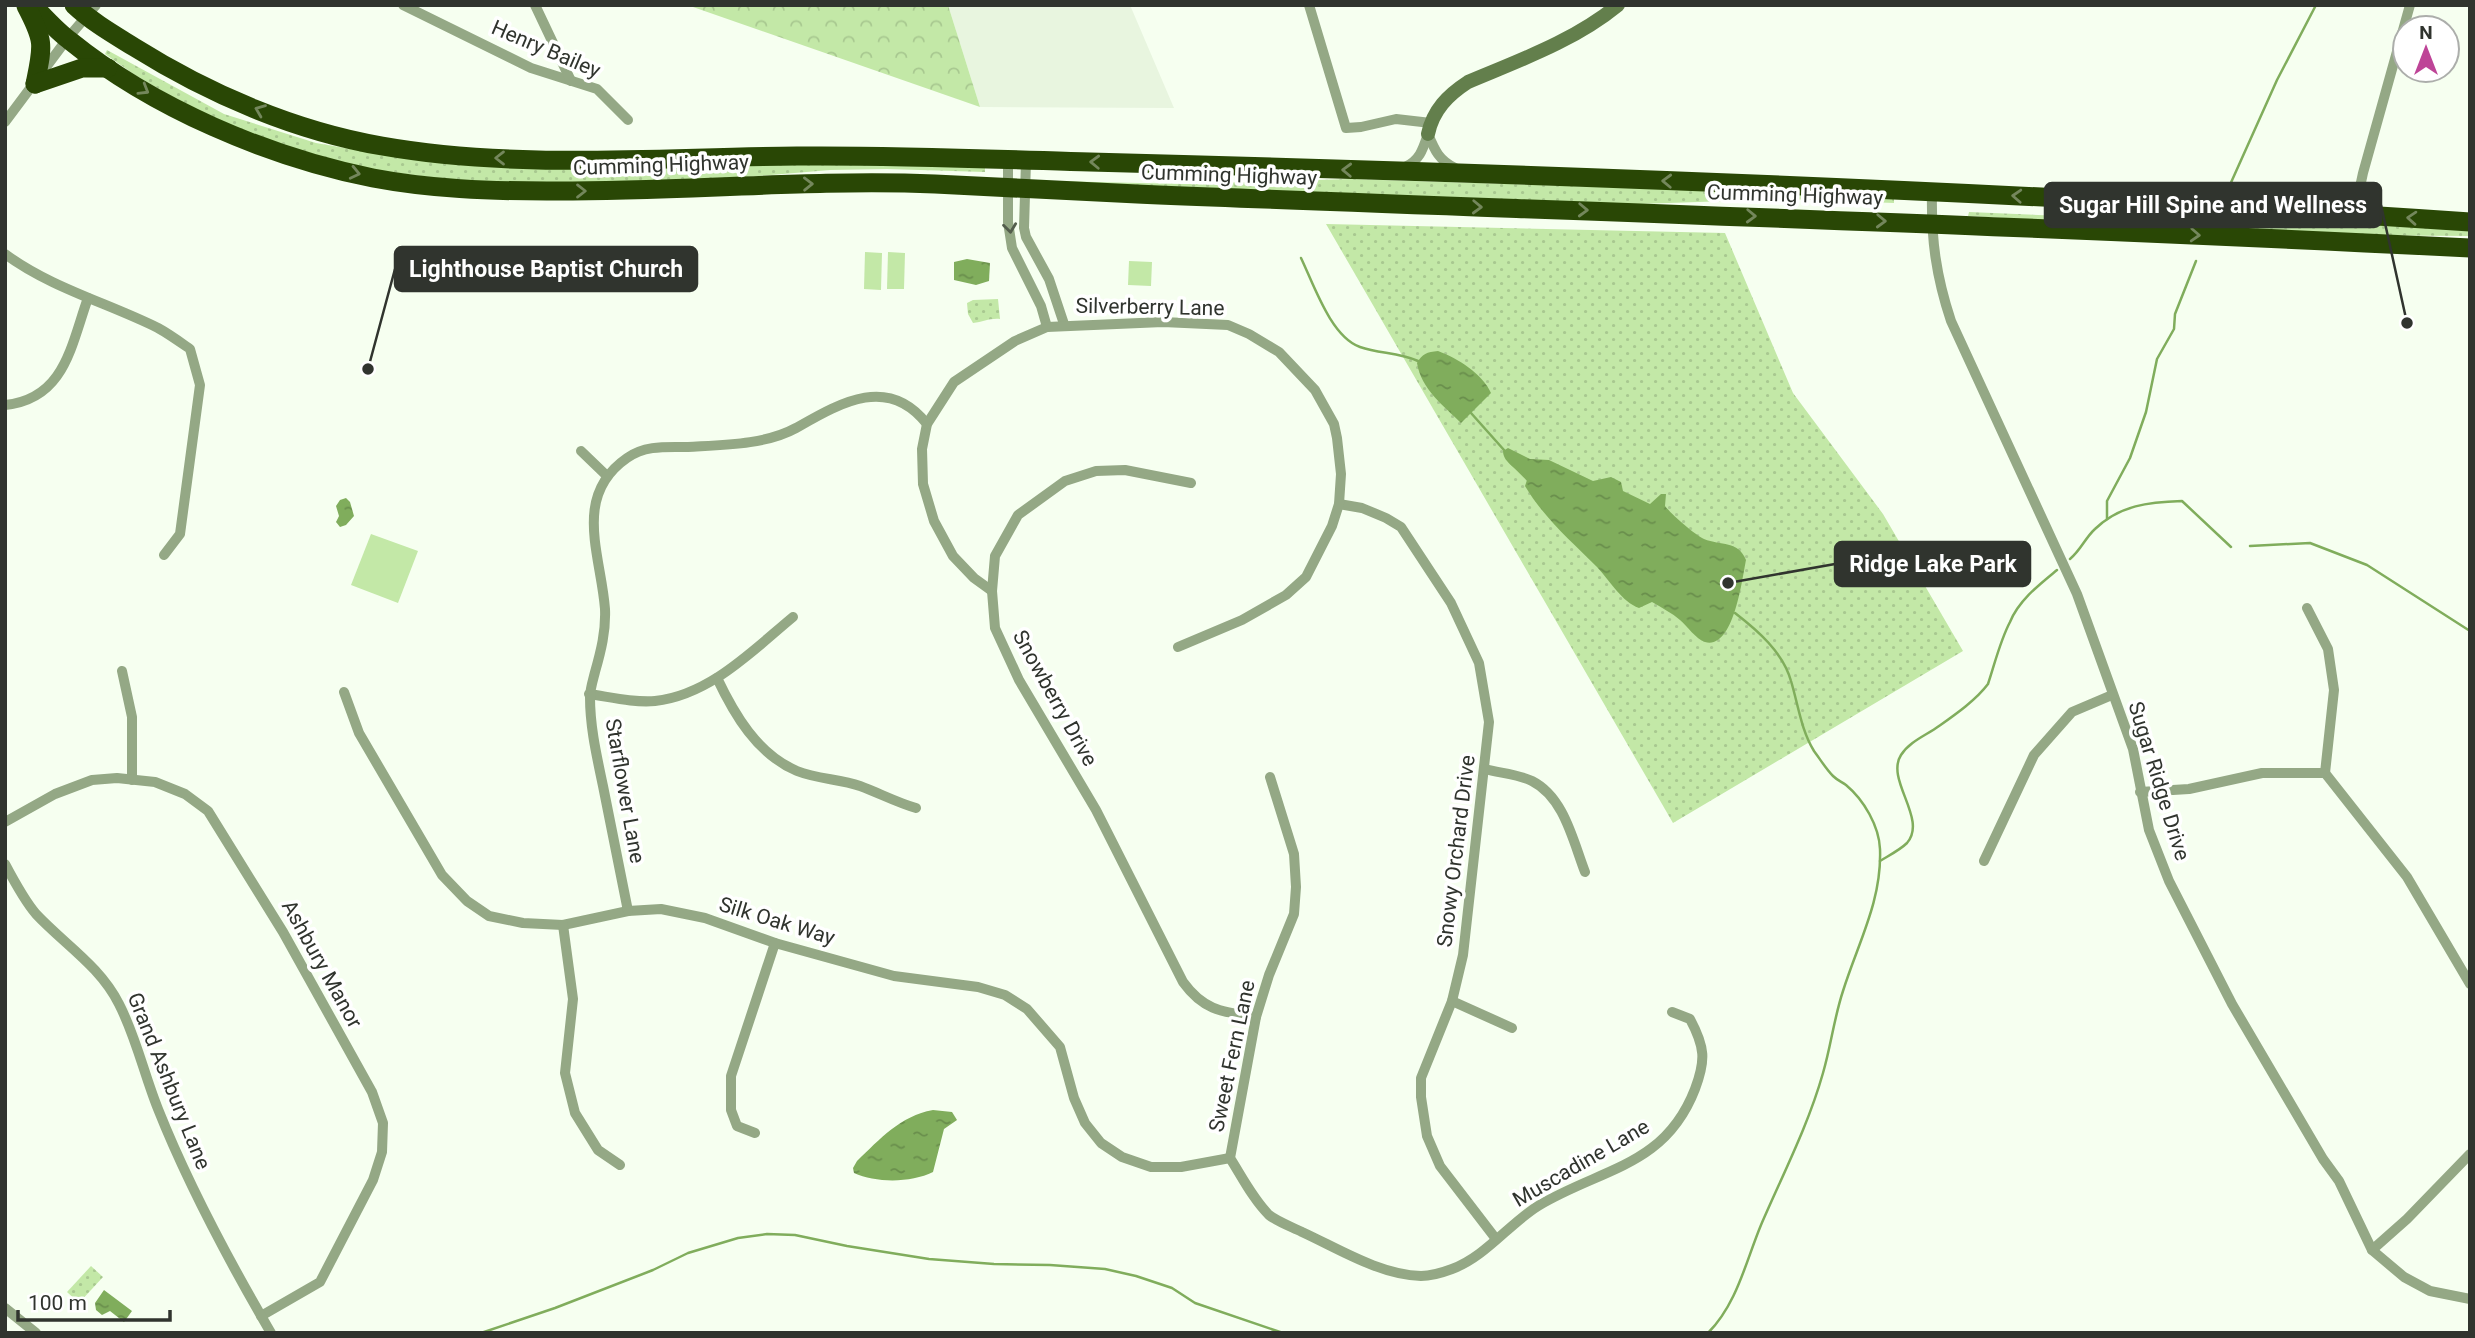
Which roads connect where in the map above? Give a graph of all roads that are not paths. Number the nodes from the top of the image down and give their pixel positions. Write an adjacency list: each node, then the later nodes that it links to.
1 (25, 5): 12 (highway)
2 (33, 5): 9 (highway, Cumming Highway)
3 (403, 5): 11 (street, Henry Bailey)
4 (535, 5): 11 (street)
5 (1309, 5): 15 (street)
6 (1618, 5): 15 (street)
7 (2410, 5): 21 (street)
8 (86, 9): 9 (street); 16 (highway, Cumming Highway, one-way to 8)
9 (67, 38): 10 (highway, Cumming Highway); 12 (street)
10 (108, 68): 12 (highway); 19 (highway, Cumming Highway, one-way to 19)
11 (571, 80): 13 (street, Henry Bailey)
12 (35, 85): 14 (street)
13 (628, 120)
14 (5, 122)
15 (1429, 129): 17 (street); 18 (street)
16 (1017, 160): 17 (highway, Cumming Highway, one-way to 16); 19 (street); 19 (street)
17 (1395, 171): 18 (highway, Cumming Highway)
18 (1464, 173): 20 (highway, Cumming Highway, one-way to 18)
19 (1016, 188): 23 (highway, Cumming Highway, one-way to 23); 25 (street); 27 (street, one-way to 27)
20 (1932, 192): 21 (highway, Cumming Highway, one-way to 20); 23 (street, Sugar Ridge Drive)
21 (2354, 215): 22 (highway, Cumming Highway, one-way to 21)
22 (2470, 222)
23 (1931, 223): 24 (highway, Cumming Highway, one-way to 24); 46 (street, Sugar Ridge Drive)
24 (2470, 248)
25 (1035, 251): 27 (street); 29 (street)
26 (5, 254): 28 (street)
27 (1018, 259): 30 (street)
28 (88, 298): 31 (street); 37 (street)
29 (1064, 324): 30 (street, Silverberry Lane); 36 (street, Silverberry Lane)
30 (1047, 327): 32 (street, Silverberry Lane)
31 (5, 405)
32 (927, 424): 34 (street, Starflower Lane); 38 (street, Silverberry Lane)
33 (582, 451): 34 (street)
34 (607, 476): 45 (street, Starflower Lane)
35 (1191, 483): 38 (street, Snowberry Drive)
36 (1339, 504): 41 (street, Silverberry Lane); 47 (street, Snowy Orchard Drive)
37 (164, 555)
38 (992, 592): 63 (street, Snowberry Drive)
39 (2307, 608): 48 (street)
40 (793, 617): 43 (street)
41 (1178, 647)
42 (122, 671): 50 (street)
43 (717, 678): 45 (street); 52 (street)
44 (344, 692): 58 (street, Silk Oak Way)
45 (589, 694): 57 (street, Starflower Lane)
46 (2112, 695): 51 (street, Sugar Ridge Drive); 54 (street)
47 (1485, 769): 56 (street); 61 (street, Snowy Orchard Drive)
48 (2325, 773): 51 (street); 60 (street)
49 (1270, 777): 63 (street, Sweet Fern Lane)
50 (132, 780): 53 (street, Ashbury Manor); 73 (street, Ashbury Manor)
51 (2140, 792): 70 (street, Sugar Ridge Drive)
52 (915, 808)
53 (5, 822)
54 (1984, 860)
55 (5, 864): 73 (street, Grand Ashbury Lane)
56 (1585, 872)
57 (628, 911): 58 (street, Silk Oak Way); 59 (street, Silk Oak Way)
58 (563, 925): 68 (street)
59 (775, 943): 65 (street); 67 (street, Silk Oak Way)
60 (2470, 984)
61 (1452, 1001): 64 (street); 69 (street, Snowy Orchard Drive)
62 (1672, 1012): 69 (street, Muscadine Lane)
63 (1256, 1017): 67 (street, Sweet Fern Lane)
64 (1513, 1028)
65 (755, 1133)
66 (2470, 1154): 70 (street)
67 (1230, 1158): 69 (street, Sweet Fern Lane)
68 (620, 1165)
69 (1496, 1239)
70 (2372, 1251): 71 (street)
71 (2470, 1299)
72 (5, 1308): 74 (street)
73 (261, 1316): 76 (street, Grand Ashbury Lane)
74 (24, 1329): 75 (street)
75 (36, 1333)
76 (271, 1333)

